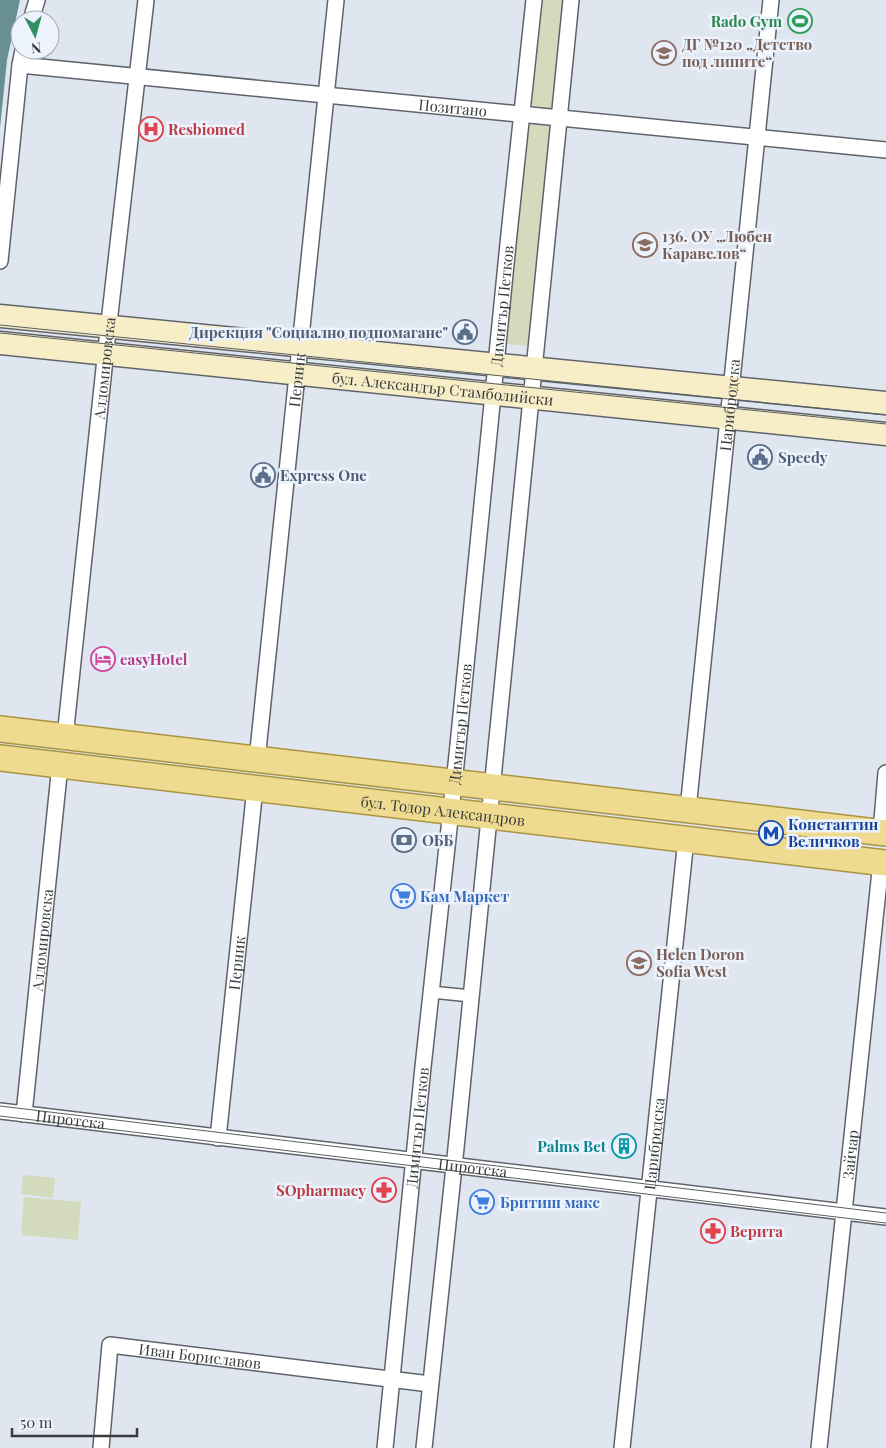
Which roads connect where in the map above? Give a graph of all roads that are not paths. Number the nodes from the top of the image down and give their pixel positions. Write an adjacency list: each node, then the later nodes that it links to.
1 (146, 0): 8 (street, Алдомировска)
2 (336, 0): 9 (street, Перник)
3 (534, 0): 10 (street, Димитър Петков)
4 (571, 0): 11 (street)
5 (771, 0): 12 (street, Царибродска)
6 (21, 60): 7 (street)
7 (20, 65): 8 (street, Позитано); 14 (street)
8 (138, 76): 9 (street, Позитано); 16 (street, Алдомировска)
9 (326, 95): 10 (street, Позитано); 18 (street, Перник)
10 (522, 115): 11 (street, Позитано); 20 (street, Димитър Петков)
11 (559, 118): 12 (street, Позитано); 21 (street)
12 (757, 138): 13 (street, Позитано); 23 (street, Царибродска)
13 (886, 150)
14 (0, 262)
15 (0, 316): 16 (main road, бул. Александър Стамболийски)
16 (109, 326): 18 (main road, бул. Александър Стамболийски); 19 (street, Алдомировска)
17 (0, 343): 19 (main road, бул. Александър Стамболийски)
18 (300, 345): 20 (main road, бул. Александър Стамболийски); 22 (street, Перник)
19 (106, 353): 22 (main road, бул. Александър Стамболийски); 30 (street, Алдомировска)
20 (496, 365): 21 (main road, бул. Александър Стамболийски); 24 (street, Димитър Петков)
21 (534, 369): 23 (main road, бул. Александър Стамболийски); 25 (street)
22 (298, 373): 24 (main road, бул. Александър Стамболийски); 32 (street, Перник)
23 (732, 388): 26 (main road, бул. Александър Стамболийски); 27 (street, Царибродска)
24 (492, 393): 25 (main road, бул. Александър Стамболийски); 35 (street, Димитър Петков)
25 (531, 397): 27 (main road, бул. Александър Стамболийски); 36 (street)
26 (886, 403)
27 (729, 418): 28 (main road, бул. Александър Стамболийски); 38 (street, Царибродска)
28 (886, 434)
29 (0, 730): 30 (main road, бул. Тодор Александров)
30 (65, 737): 32 (main road, бул. Тодор Александров)
31 (0, 758): 33 (main road, бул. Тодор Александров)
32 (257, 760): 35 (main road, бул. Тодор Александров)
33 (60, 765): 37 (main road, бул. Тодор Александров); 47 (street, Алдомировска)
34 (886, 773): 41 (street)
35 (454, 783): 36 (main road, бул. Тодор Александров); 39 (street, Димитър Петков)
36 (492, 787): 38 (main road, бул. Тодор Александров); 40 (street)
37 (254, 788): 39 (main road, бул. Тодор Александров); 48 (street, Перник)
38 (688, 809): 41 (main road, бул. Тодор Александров)
39 (450, 812): 40 (main road, бул. Тодор Александров); 44 (street, Димитър Петков)
40 (489, 816): 42 (main road, бул. Тодор Александров); 45 (street)
41 (883, 832)
42 (686, 839): 43 (main road, бул. Тодор Александров); 51 (street, Царибродска)
43 (884, 862): 52 (street, Зайчар)
44 (431, 992): 45 (street); 49 (street, Димитър Петков)
45 (471, 996): 50 (street)
46 (0, 1111): 47 (street, Пиротска)
47 (24, 1114): 48 (street, Пиротска)
48 (218, 1138): 49 (street, Пиротска)
49 (414, 1161): 50 (street, Пиротска); 54 (street, Димитър Петков)
50 (454, 1166): 51 (street, Пиротска); 55 (street)
51 (649, 1189): 52 (street, Пиротска); 59 (street, Царибродска)
52 (844, 1212): 53 (street, Пиротска); 60 (street, Зайчар)
53 (886, 1218)
54 (391, 1380): 55 (street); 56 (street, Иван Бориславов); 57 (street, Димитър Петков)
55 (430, 1384): 58 (street)
56 (101, 1448)
57 (385, 1448)
58 (424, 1448)
59 (622, 1448)
60 (819, 1448)

